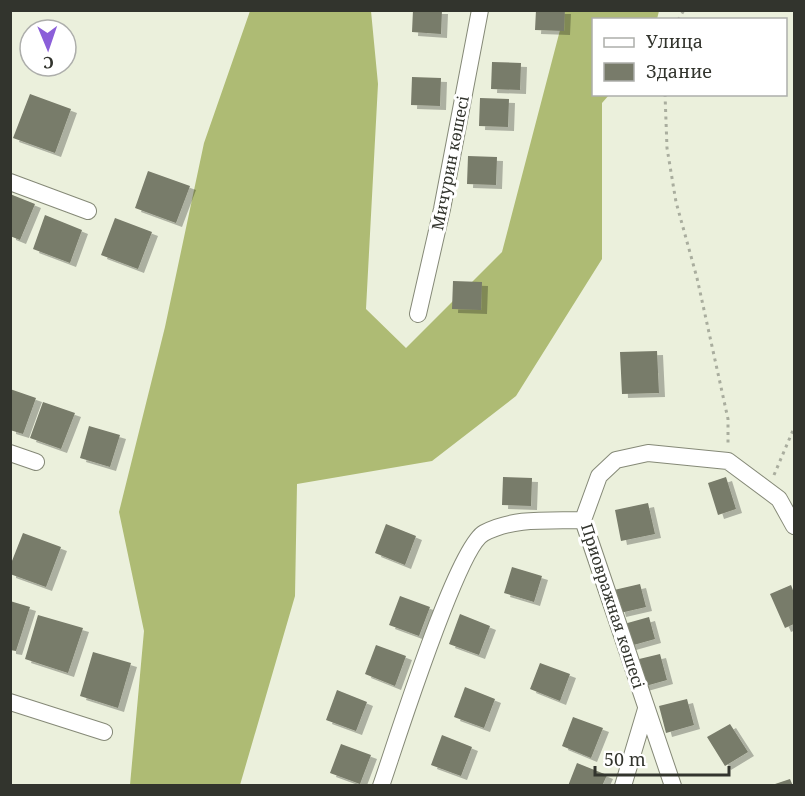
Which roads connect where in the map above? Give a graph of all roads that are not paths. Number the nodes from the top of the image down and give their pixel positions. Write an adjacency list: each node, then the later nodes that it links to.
1 (480, 10): 4 (street, Мичурин көшесі)
2 (10, 182): 3 (street)
3 (88, 211)
4 (418, 314)
5 (10, 453): 6 (street)
6 (36, 462)
7 (583, 520): 8 (street, Приовражная көшесі); 10 (street, Приовражная көшесі); 12 (street)
8 (795, 526)
9 (10, 702): 11 (street)
10 (646, 709): 13 (street); 14 (street, Приовражная көшесі)
11 (104, 732)
12 (381, 786)
13 (623, 786)
14 (673, 786)

